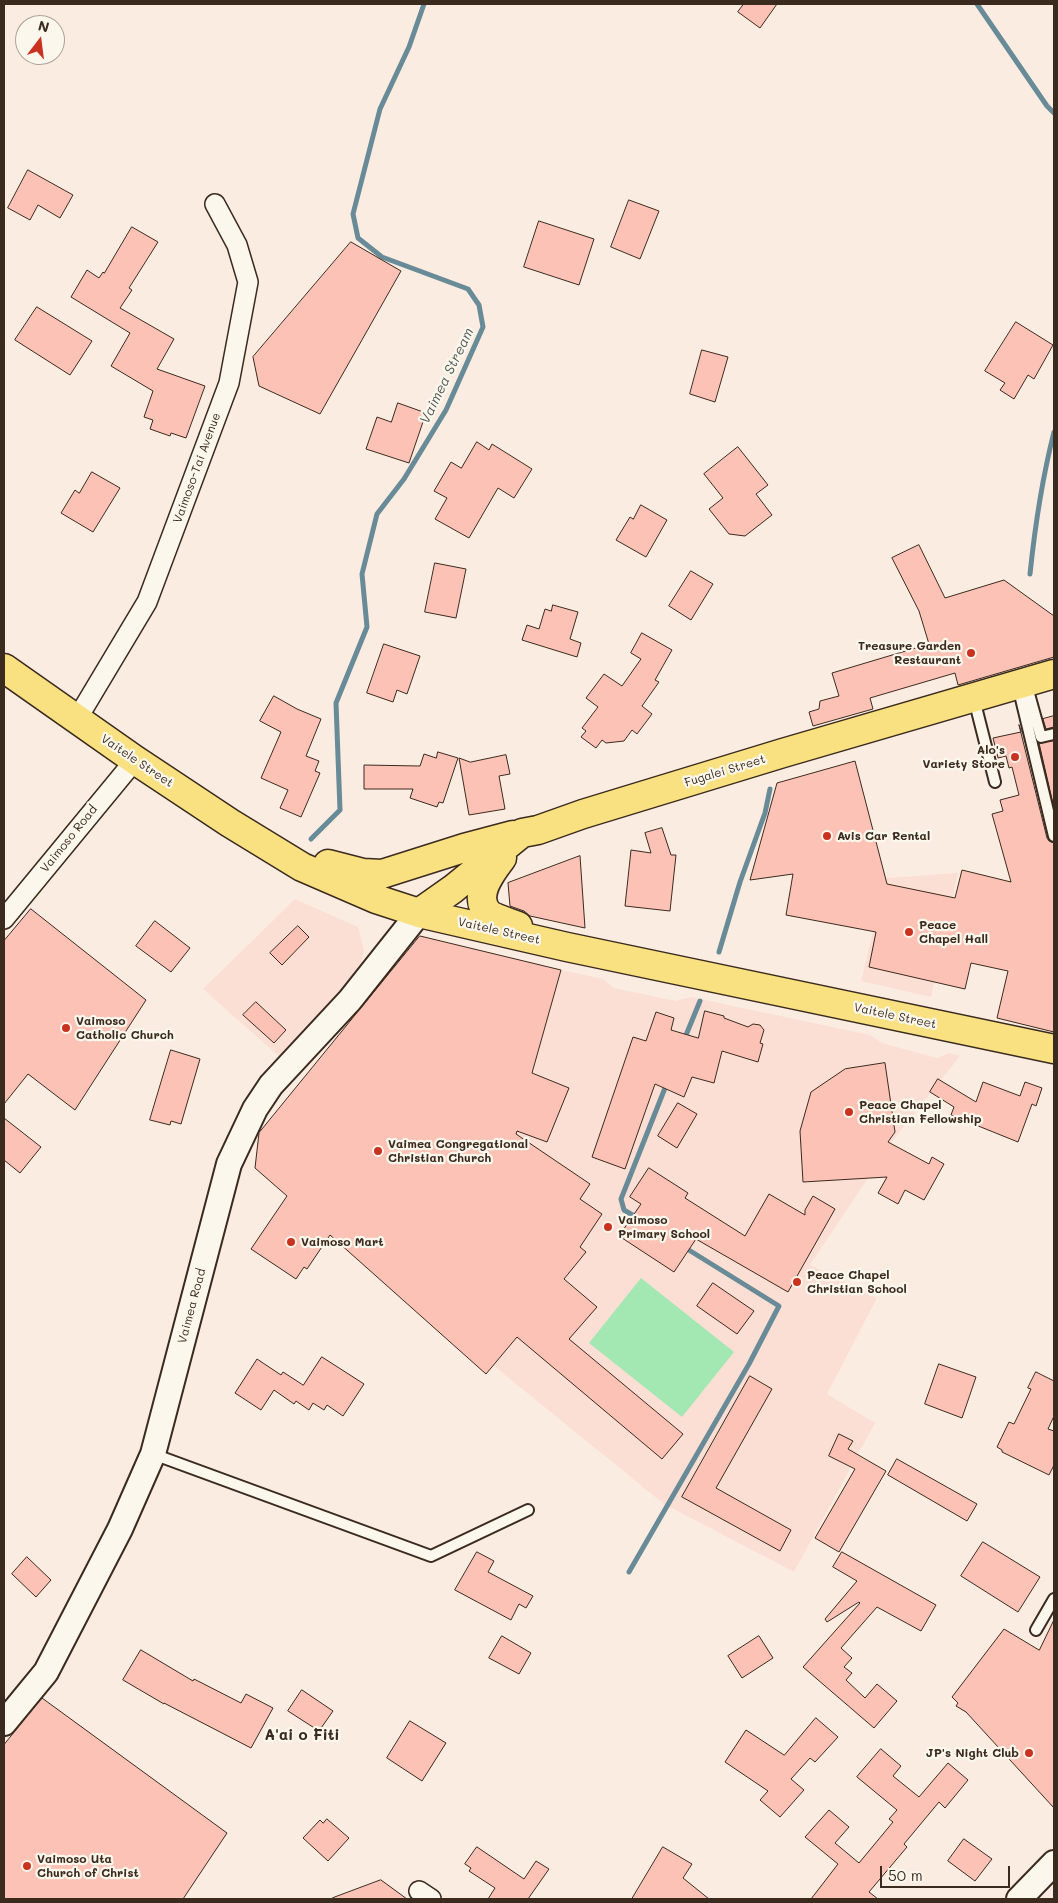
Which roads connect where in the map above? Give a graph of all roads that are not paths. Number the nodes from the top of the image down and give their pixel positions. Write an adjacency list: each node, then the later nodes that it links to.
1 (215, 204): 6 (street, Vaimoso-Tai Avenue)
2 (4, 668): 6 (main road, Vaitele Street)
3 (1054, 674): 4 (main road, Fugalei Street)
4 (1022, 684): 5 (main road, Fugalei Street); 7 (lane); 12 (lane)
5 (974, 698): 9 (lane); 11 (main road, Fugalei Street)
6 (77, 719): 8 (main road, Vaitele Street)
7 (1054, 734)
8 (135, 760): 10 (main road, Vaitele Street); 14 (street, Vaimoso Road)
9 (995, 782)
10 (230, 823): 11 (main road); 13 (main road, Vaitele Street)
11 (522, 833): 13 (main road, Fugalei Street); 15 (main road)
12 (1054, 836)
13 (419, 913): 15 (main road, Vaitele Street); 17 (street, Vaimea Road)
14 (4, 919)
15 (568, 947): 16 (main road, Vaitele Street)
16 (1054, 1049)
17 (153, 1454): 18 (lane); 21 (street, Vaimea Road)
18 (528, 1510)
19 (1054, 1598): 20 (lane)
20 (1036, 1630)
21 (4, 1723)
22 (1054, 1863): 23 (street)
23 (1019, 1899)

